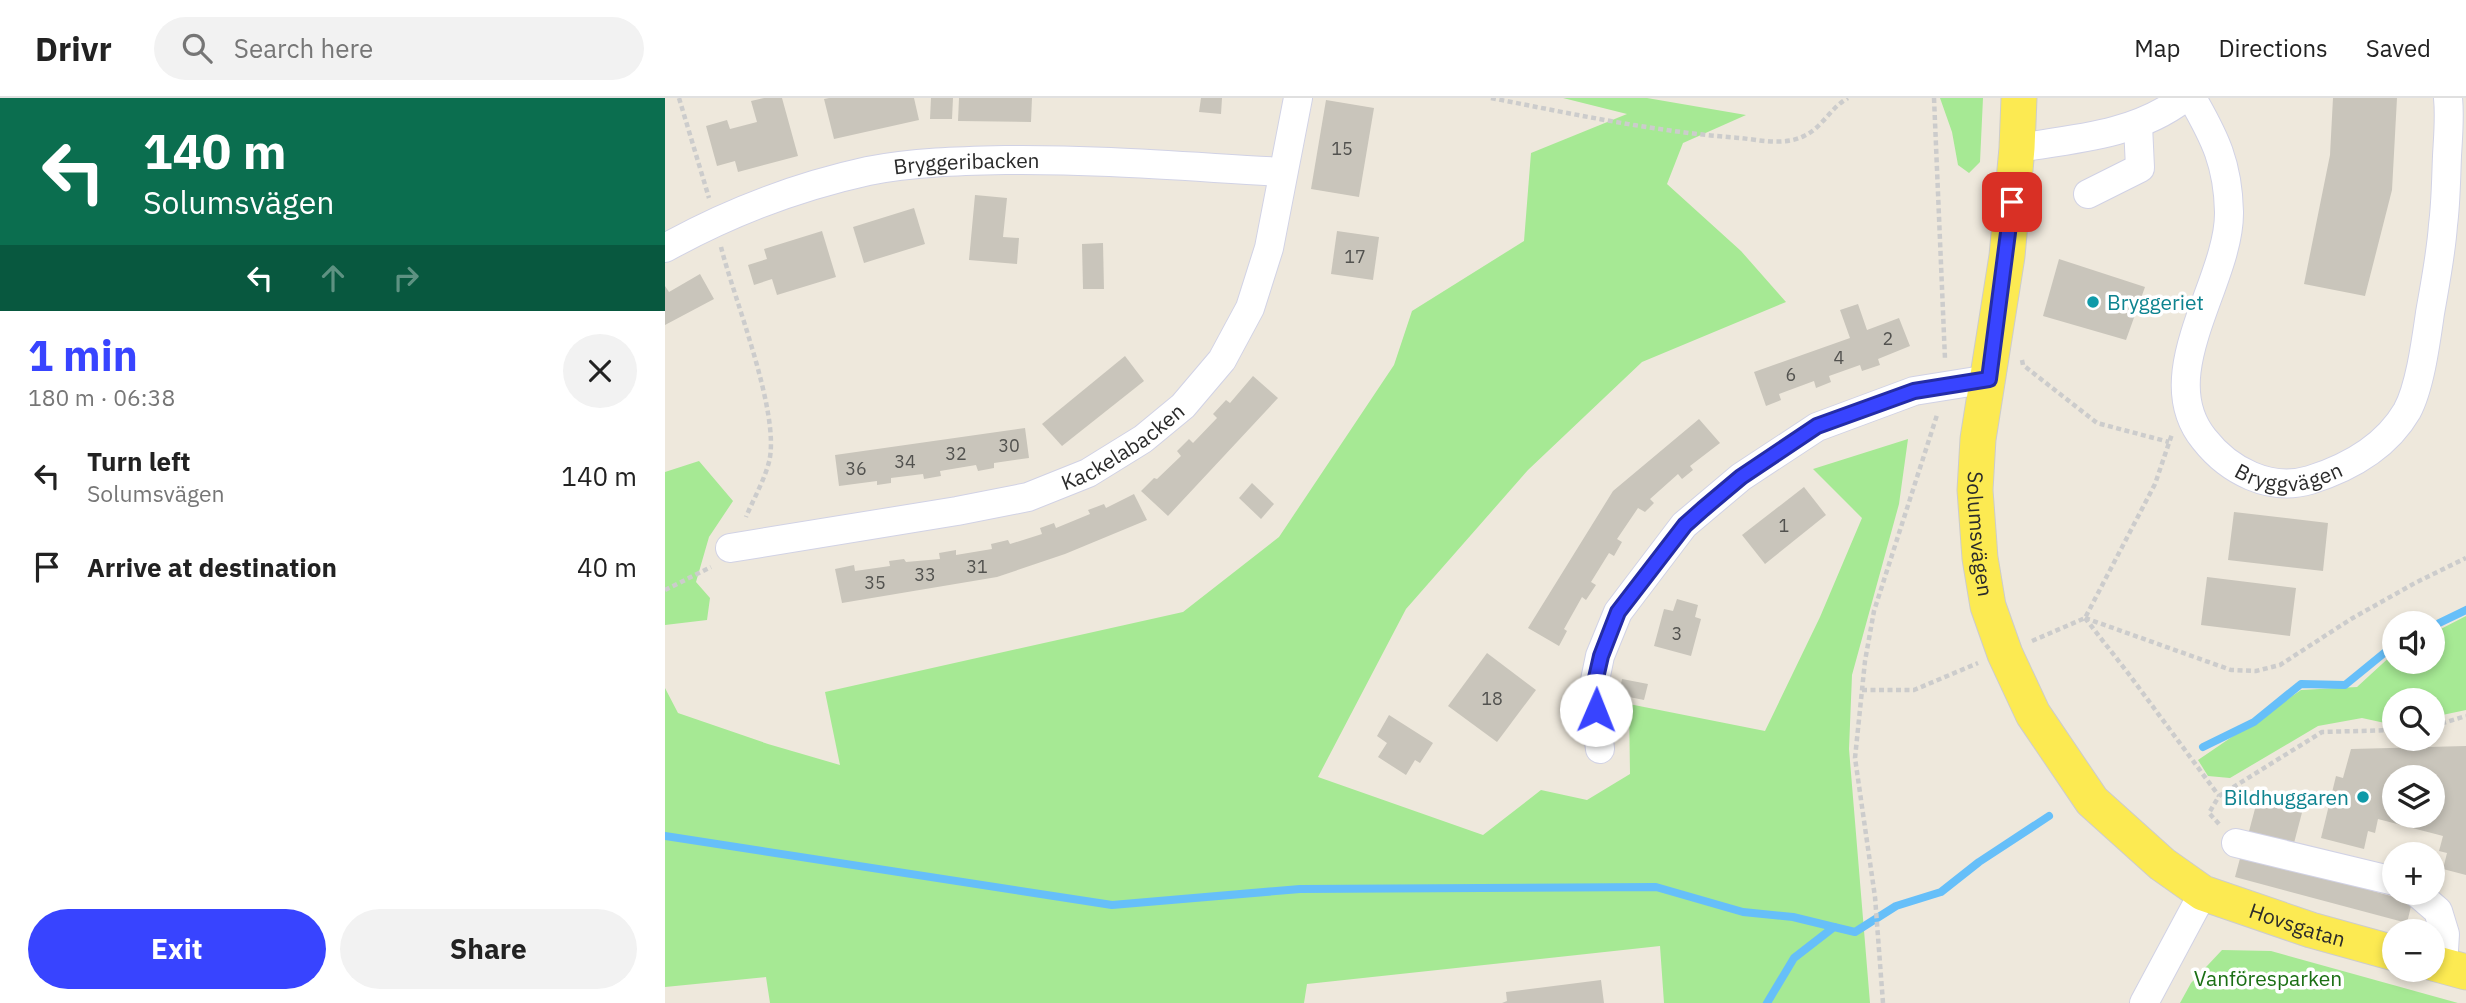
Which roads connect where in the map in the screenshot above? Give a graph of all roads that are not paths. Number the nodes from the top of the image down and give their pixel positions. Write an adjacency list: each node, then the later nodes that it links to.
1 (1298, 98): 8 (street, Kackelabacken)
2 (2019, 98): 7 (main road, Solumsvägen)
3 (2184, 98): 6 (street)
4 (2192, 98): 5 (street, Bryggvägen)
5 (2448, 98)
6 (2139, 125): 7 (street); 9 (street)
7 (2017, 148): 11 (main road, Solumsvägen)
8 (1283, 172): 10 (street, Bryggeribacken); 12 (street, Kackelabacken)
9 (2088, 194)
10 (665, 248)
11 (1989, 379): 13 (street); 16 (main road, Solumsvägen)
12 (730, 548)
13 (1601, 749)
14 (2236, 843): 15 (street)
15 (2382, 878)
16 (2203, 893): 18 (main road, Hovsgatan); 20 (street)
17 (2431, 905): 19 (street)
18 (2382, 950)
19 (2447, 967)
20 (2144, 1003)

